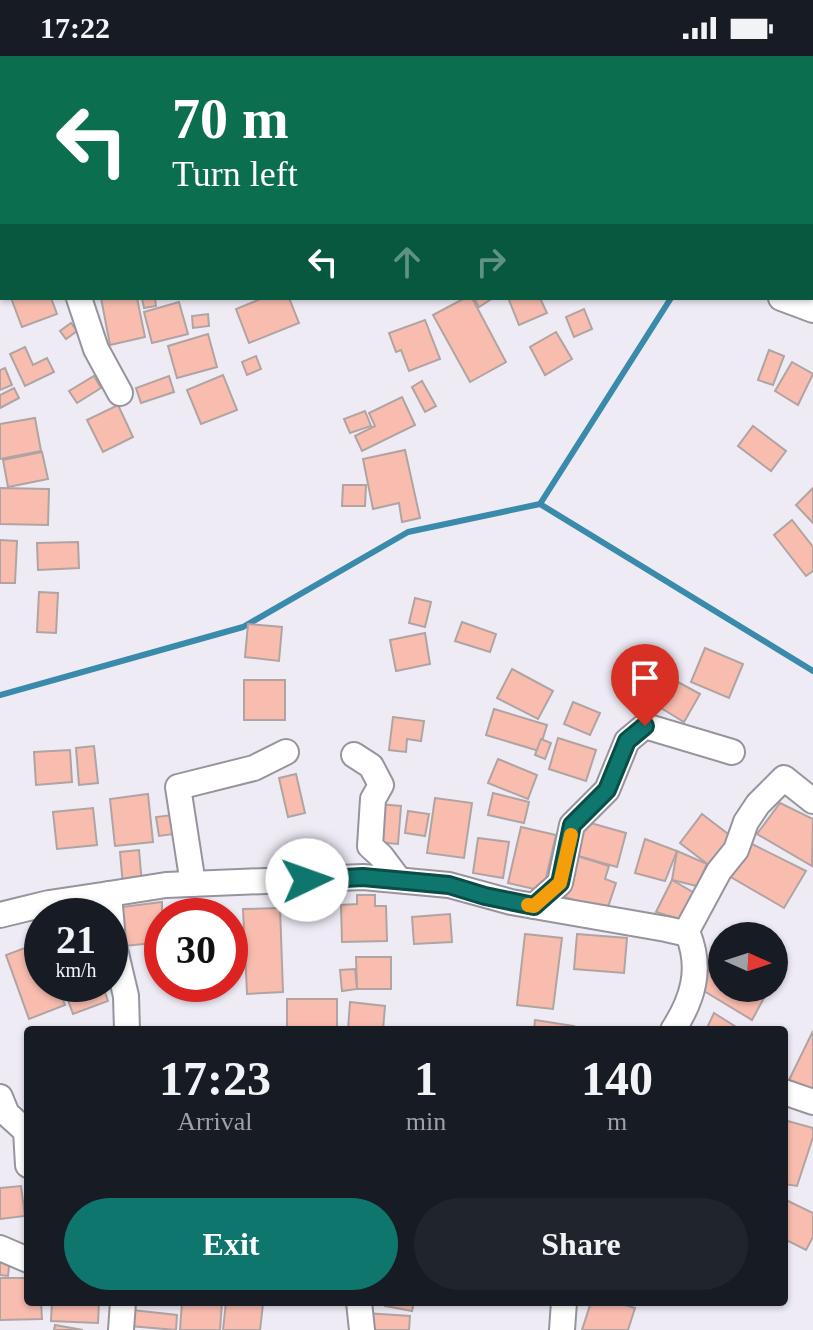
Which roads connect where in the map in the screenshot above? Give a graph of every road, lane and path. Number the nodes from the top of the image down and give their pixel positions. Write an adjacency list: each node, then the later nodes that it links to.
1 (80, 300): 4 (street)
2 (786, 300): 3 (street)
3 (813, 310)
4 (120, 393)
5 (286, 752): 10 (street)
6 (732, 752): 12 (street)
7 (354, 755): 9 (street)
8 (813, 801): 14 (street)
9 (399, 880): 10 (street); 12 (street)
10 (193, 884): 11 (street)
11 (109, 894): 13 (street); 15 (street)
12 (534, 906): 14 (street)
13 (0, 915)
14 (685, 934): 16 (street)
15 (127, 1026)
16 (678, 1026)
17 (788, 1093): 19 (street)
18 (0, 1097): 20 (street)
19 (813, 1102)
20 (24, 1129)
21 (0, 1248): 22 (street)
22 (24, 1258)
23 (123, 1306): 26 (street)
24 (359, 1306): 27 (street)
25 (564, 1306): 28 (street)
26 (121, 1330)
27 (362, 1330)
28 (562, 1330)

